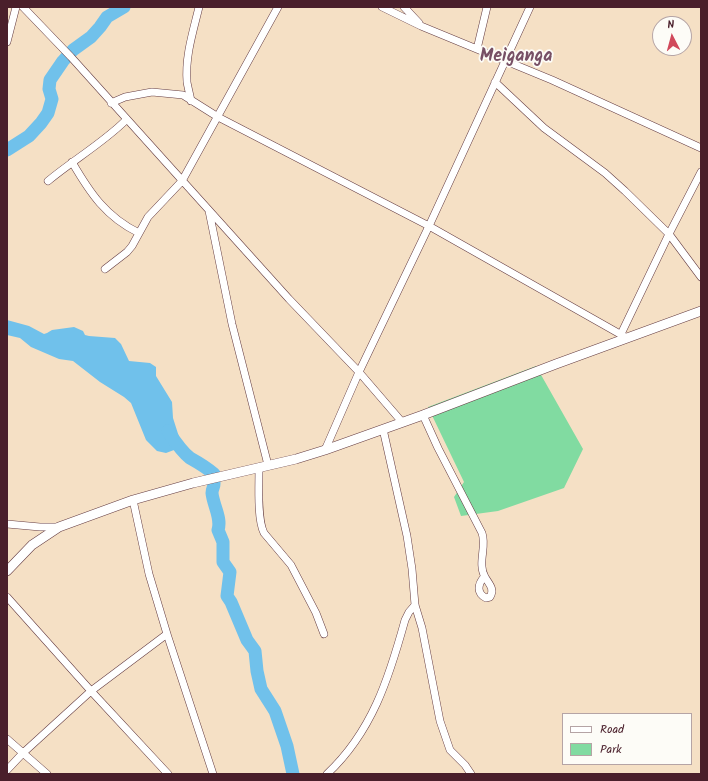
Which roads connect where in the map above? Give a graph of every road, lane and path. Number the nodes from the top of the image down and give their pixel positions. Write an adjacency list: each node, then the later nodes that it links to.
1 (16, 7): 10 (street)
2 (23, 7): 15 (street)
3 (198, 7): 14 (street)
4 (278, 7): 16 (street)
5 (382, 7): 9 (street)
6 (404, 7): 9 (street)
7 (487, 7): 11 (street)
8 (530, 7): 12 (street)
9 (421, 26): 11 (street)
10 (7, 42)
11 (477, 49): 12 (street)
12 (505, 61): 13 (street); 18 (street)
13 (495, 82): 24 (street); 26 (street)
14 (191, 101): 15 (street); 16 (street)
15 (111, 103): 17 (street)
16 (218, 117): 22 (street); 24 (street)
17 (126, 120): 19 (street); 22 (street)
18 (701, 148)
19 (72, 162): 21 (street); 25 (street)
20 (701, 172): 26 (street)
21 (48, 181)
22 (182, 181): 23 (street); 25 (street)
23 (209, 211): 31 (street); 36 (street)
24 (429, 226): 30 (street); 31 (street)
25 (139, 233): 27 (street)
26 (669, 234): 28 (street); 30 (street)
27 (105, 269)
28 (701, 277)
29 (701, 311): 30 (street)
30 (624, 336): 32 (street)
31 (359, 372): 33 (street); 35 (street)
32 (423, 415): 33 (street); 42 (street)
33 (402, 422): 34 (street)
34 (383, 429): 35 (street); 44 (street)
35 (325, 450): 36 (street)
36 (268, 465): 37 (street)
37 (259, 468): 38 (street); 46 (street)
38 (133, 500): 40 (street); 45 (street)
39 (7, 524): 40 (street)
40 (59, 526): 41 (street)
41 (7, 571)
42 (484, 577)
43 (7, 597): 47 (street)
44 (415, 606): 54 (street); 55 (street)
45 (166, 634): 47 (street); 53 (street)
46 (324, 634)
47 (91, 692): 49 (street); 52 (street)
48 (7, 739): 49 (street)
49 (23, 753): 50 (street); 51 (street)
50 (7, 770)
51 (47, 774)
52 (168, 774)
53 (213, 774)
54 (327, 774)
55 (471, 774)

